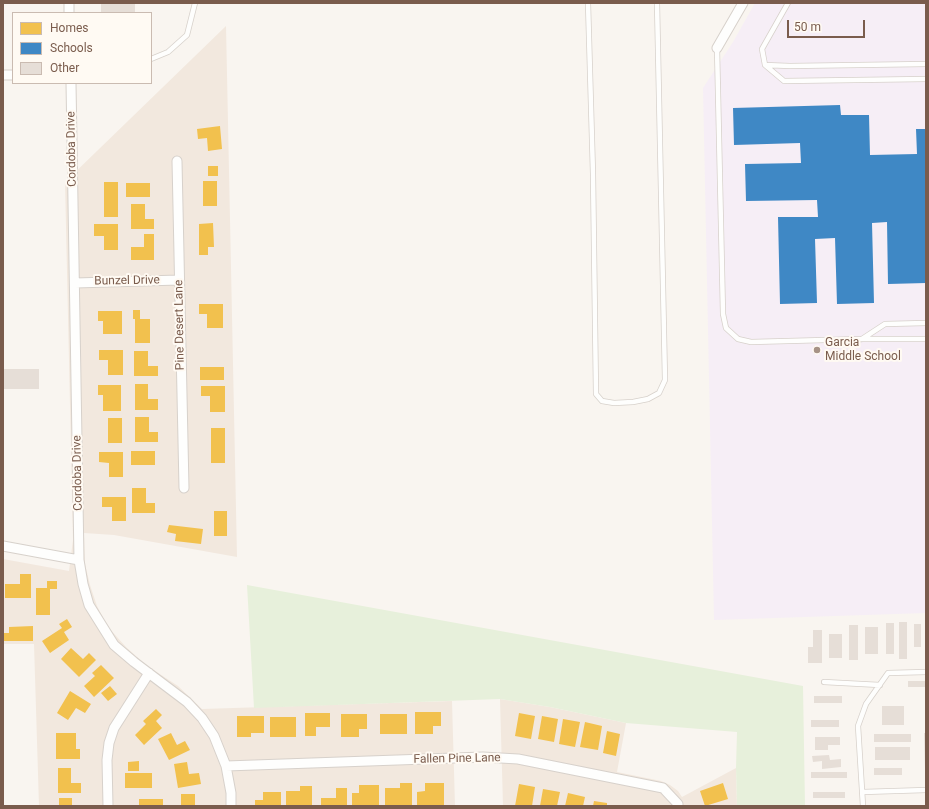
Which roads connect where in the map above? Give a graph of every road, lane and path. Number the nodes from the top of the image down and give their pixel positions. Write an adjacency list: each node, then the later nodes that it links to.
1 (194, 3): 7 (lane)
2 (588, 3): 3 (lane)
3 (657, 3)
4 (743, 3): 6 (street)
5 (788, 3): 9 (lane)
6 (717, 48): 16 (lane)
7 (152, 59)
8 (926, 64): 9 (lane)
9 (765, 65): 10 (lane)
10 (926, 80)
11 (71, 84): 14 (street, Cordoba Drive)
12 (177, 161): 13 (street, Pine Desert Lane)
13 (179, 280): 14 (street, Bunzel Drive); 18 (street, Pine Desert Lane)
14 (75, 283): 20 (street, Cordoba Drive)
15 (926, 323): 16 (lane)
16 (862, 339): 17 (lane)
17 (926, 339)
18 (184, 488)
19 (3, 546): 20 (street)
20 (79, 560): 22 (street, Cordoba Drive)
21 (926, 672): 24 (lane)
22 (148, 673): 25 (street, Cordoba Drive); 29 (street)
23 (824, 682): 24 (lane)
24 (880, 685): 27 (lane)
25 (226, 766): 28 (street, Fallen Pine Lane); 30 (street, Cordoba Drive)
26 (926, 790): 27 (lane)
27 (863, 792): 31 (lane)
28 (678, 805)
29 (108, 806)
30 (231, 806)
31 (863, 806)

